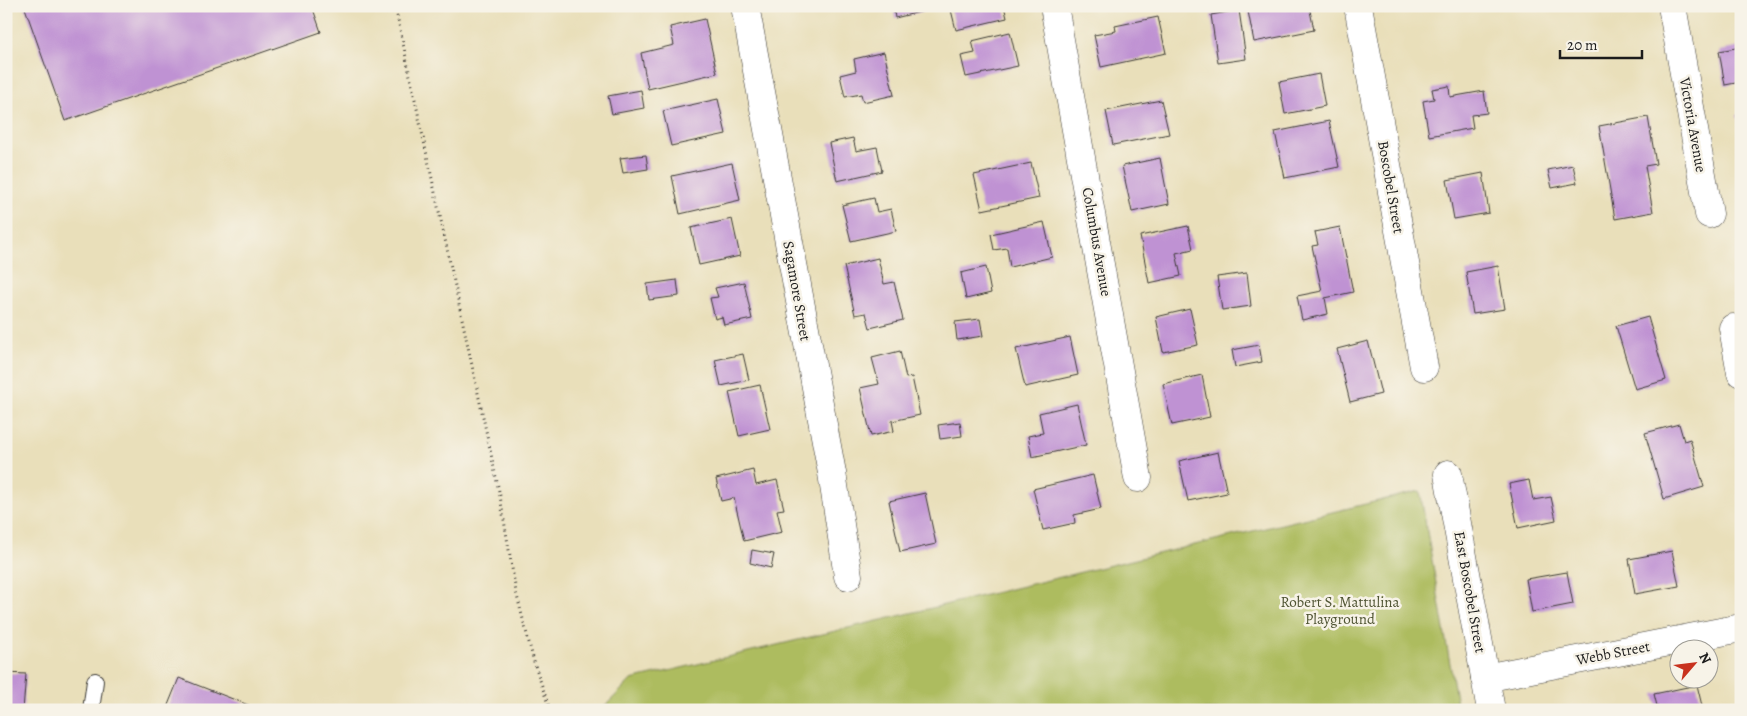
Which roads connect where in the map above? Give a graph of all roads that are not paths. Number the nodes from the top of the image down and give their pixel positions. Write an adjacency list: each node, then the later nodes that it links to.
1 (745, 6): 11 (street, Sagamore Street)
2 (1054, 6): 10 (street, Columbus Avenue)
3 (1358, 6): 7 (street, Boscobel Street)
4 (1672, 6): 5 (street, Victoria Avenue)
5 (1709, 214)
6 (1733, 328): 8 (street)
7 (1424, 367)
8 (1741, 373)
9 (1448, 474): 13 (street, East Boscobel Street)
10 (1138, 478)
11 (848, 576)
12 (1741, 628): 13 (street, Webb Street)
13 (1485, 678): 16 (street, East Boscobel Street)
14 (95, 681): 15 (lane)
15 (91, 710)
16 (1491, 710)

